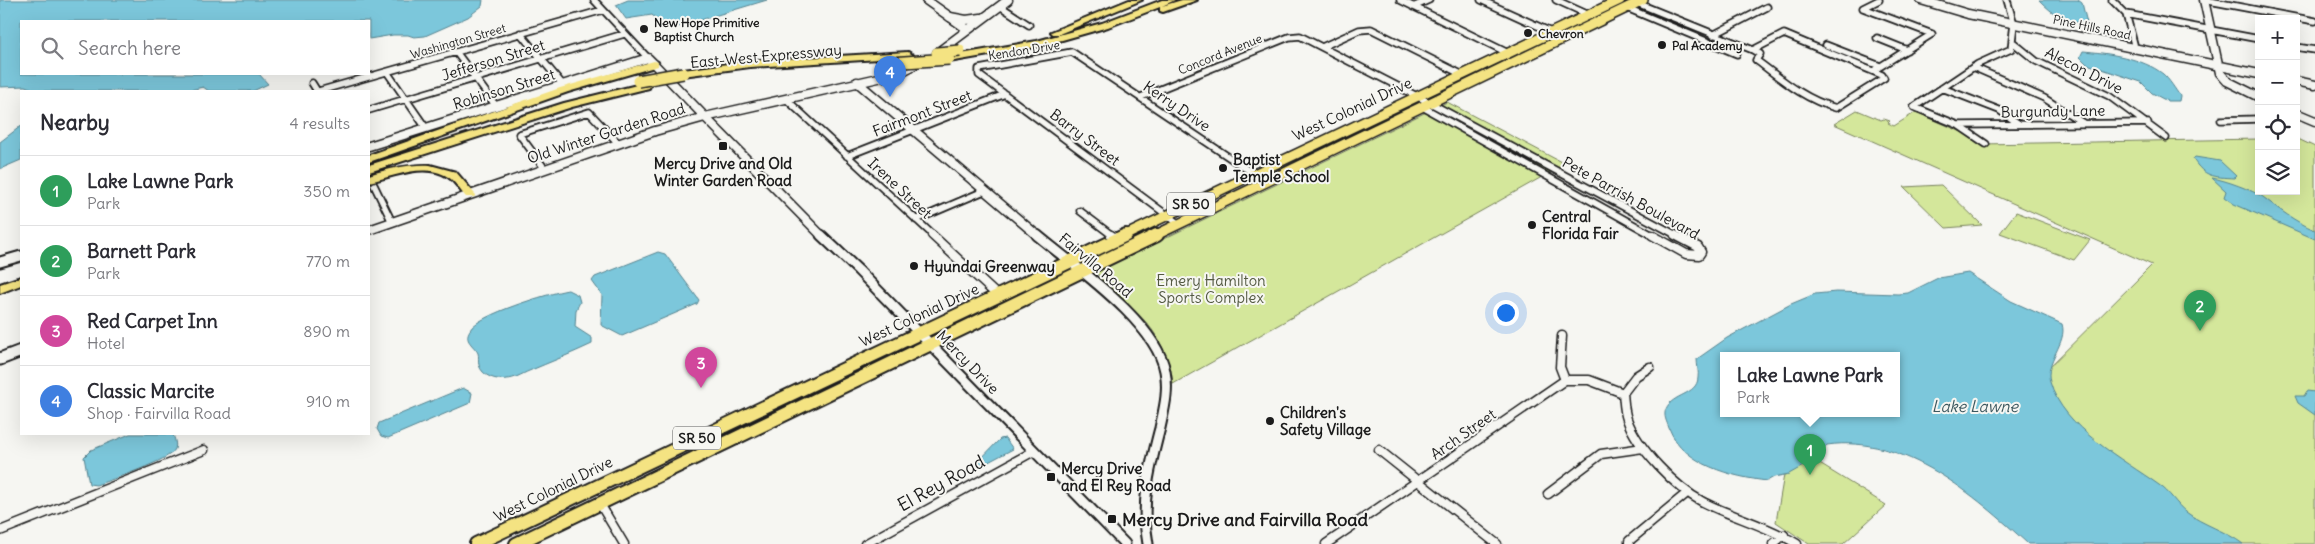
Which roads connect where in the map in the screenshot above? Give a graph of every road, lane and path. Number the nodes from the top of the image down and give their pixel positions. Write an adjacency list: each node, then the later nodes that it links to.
1 (594, 0): 24 (street)
2 (926, 0): 28 (street)
3 (1008, 0): 20 (main road, Old Winter Garden Road)
4 (1137, 0): 36 (highway)
5 (1153, 0): 36 (highway, East-West Expressway)
6 (1170, 0): 32 (highway, East-West Expressway)
7 (1192, 0): 32 (highway)
8 (1400, 0): 21 (street)
9 (1429, 0): 21 (street)
10 (1481, 0): 37 (street)
11 (1556, 0): 26 (street)
12 (1620, 0): 26 (highway, West Colonial Drive / SR 50)
13 (1879, 0): 51 (street)
14 (1921, 0): 29 (main road, Pine Hills Road)
15 (1932, 0): 29 (main road, Pine Hills Road)
16 (2007, 0): 29 (street)
17 (2112, 0): 25 (street)
18 (2204, 0): 30 (street); 33 (street)
19 (1640, 2): 23 (highway, West Colonial Drive / SR 50); 40 (street)
20 (1000, 6): 27 (main road, Old Winter Garden Road); 31 (street)
21 (1413, 6): 55 (street)
22 (1767, 7): 40 (street)
23 (1628, 8): 35 (highway, West Colonial Drive / SR 50); 43 (street)
24 (603, 10): 38 (street, Washington Street); 39 (street)
25 (2126, 14): 33 (street); 46 (street)
26 (1589, 15): 35 (highway); 37 (highway, West Colonial Drive / SR 50)
27 (985, 17): 28 (main road); 34 (main road, Old Winter Garden Road)
28 (950, 18): 34 (street)
29 (2013, 21): 45 (street); 46 (main road, Pine Hills Road); 60 (main road, Pine Hills Road)
30 (2315, 21)
31 (1029, 24)
32 (1105, 25): 70 (highway, East-West Expressway, bridge)
33 (2211, 29): 42 (street); 60 (street)
34 (967, 30): 74 (main road, Old Winter Garden Road)
35 (1578, 31): 57 (highway, West Colonial Drive / SR 50)
36 (1056, 32): 70 (highway, East-West Expressway, bridge)
37 (1551, 32): 44 (highway, West Colonial Drive / SR 50)
38 (520, 33): 53 (street, Washington Street); 58 (street)
39 (624, 34): 58 (street, Jefferson Street); 59 (street)
40 (1714, 34): 43 (street); 50 (street)
41 (1877, 38): 51 (street)
42 (2255, 38)
43 (1704, 40): 56 (street)
44 (1532, 42): 55 (highway, West Colonial Drive / SR 50); 57 (highway)
45 (2014, 43): 62 (street); 98 (street, Alecon Drive)
46 (2134, 44): 60 (main road, Pine Hills Road)
47 (1826, 45): 61 (street)
48 (1322, 47): 69 (street); 85 (street, Concord Avenue); 86 (street)
49 (2300, 47): 52 (street)
50 (1753, 50): 66 (street); 66 (street)
51 (1907, 50): 61 (street)
52 (2315, 50)
53 (456, 52): 67 (street, Washington Street); 71 (street)
54 (1072, 52): 64 (street, Kendon Drive); 85 (street, Kerry Drive)
55 (1508, 53): 65 (highway); 69 (highway, West Colonial Drive / SR 50)
56 (1737, 54)
57 (1526, 56): 65 (highway, West Colonial Drive / SR 50)
58 (541, 59): 71 (street, Jefferson Street); 78 (street)
59 (651, 61): 78 (street, Robinson Street); 93 (main road); 110 (highway)
60 (2218, 63): 63 (main road, Pine Hills Road); 68 (main road, Pine Hills Road); 84 (street)
61 (1880, 66): 66 (street)
62 (1973, 67): 80 (street); 97 (street)
63 (2255, 69)
64 (979, 70): 83 (street, Barry Street)
65 (1496, 71): 89 (highway, West Colonial Drive / SR 50)
66 (1873, 71)
67 (386, 72): 82 (street, Washington Street); 87 (street)
68 (2255, 73)
69 (1463, 75): 86 (highway, West Colonial Drive / SR 50)
70 (685, 76): 77 (highway, East-West Expressway)
71 (475, 78): 87 (street, Jefferson Street); 90 (street)
72 (2300, 78): 73 (main road)
73 (2315, 81)
74 (857, 82): 88 (main road, Old Winter Garden Road); 102 (street, Fairvilla Road)
75 (312, 83): 81 (street)
76 (2300, 83): 79 (main road)
77 (642, 84): 111 (highway, East-West Expressway); 112 (highway, East-West Expressway)
78 (563, 85): 90 (street, Robinson Street)
79 (2315, 85)
80 (1942, 88): 99 (street); 100 (street)
81 (317, 90)
82 (322, 90)
83 (1005, 94): 102 (street, Fairmont Street); 120 (street, Barry Street)
84 (2255, 95)
85 (1141, 97): 114 (street, Kerry Drive)
86 (1415, 97): 89 (street, Pete Parrish Boulevard); 89 (street, Pete Parrish Boulevard); 103 (highway, West Colonial Drive / SR 50)
87 (406, 99): 91 (street, Jefferson Street); 101 (street)
88 (786, 99): 93 (main road, Old Winter Garden Road); 109 (street, Irene Street)
89 (1426, 105): 89 (street, Pete Parrish Boulevard); 105 (highway, West Colonial Drive / SR 50)
90 (496, 106): 101 (street, Robinson Street)
91 (370, 110)
92 (2300, 116): 96 (street)
93 (705, 117): 106 (main road, Old Winter Garden Road); 134 (street, Mercy Drive)
94 (2221, 120): 95 (street)
95 (2255, 120)
96 (2315, 121)
97 (2083, 123): 98 (street, Burgundy Lane); 99 (street, Burgundy Lane)
98 (2148, 123): 104 (street, Alecon Drive)
99 (2020, 124): 100 (street, Burgundy Lane)
100 (1958, 126): 107 (street)
101 (426, 128): 108 (street, Robinson Street)
102 (912, 130): 109 (street, Fairmont Street); 117 (street, Fairvilla Road)
103 (1338, 134): 105 (highway); 114 (highway, West Colonial Drive / SR 50)
104 (2166, 138)
105 (1350, 141): 116 (highway, West Colonial Drive / SR 50)
106 (618, 143): 113 (main road, Old Winter Garden Road); 113 (street)
107 (1986, 144)
108 (370, 146)
109 (847, 156): 121 (street, Irene Street)
110 (370, 160)
111 (370, 160)
112 (370, 168)
113 (545, 169): 118 (main road, Old Winter Garden Road)
114 (1254, 174): 116 (street, Kerry Drive); 120 (highway, West Colonial Drive / SR 50)
115 (371, 182): 118 (highway); 122 (street)
116 (1266, 182): 123 (highway, West Colonial Drive / SR 50)
117 (984, 190): 121 (street); 128 (street, Fairvilla Road)
118 (470, 195): 122 (main road, Old Winter Garden Road)
119 (1080, 211): 125 (street)
120 (1168, 215): 123 (street, Barry Street); 125 (highway, West Colonial Drive / SR 50)
121 (916, 220): 133 (street, Irene Street)
122 (392, 222): 124 (main road, Old Winter Garden Road)
123 (1180, 224): 129 (highway, West Colonial Drive / SR 50)
124 (370, 230)
125 (1117, 239): 128 (highway, West Colonial Drive / SR 50)
126 (20, 256): 127 (street)
127 (0, 262)
128 (1069, 262): 129 (street, Fairvilla Road); 133 (highway, West Colonial Drive / SR 50)
129 (1080, 272): 136 (highway, West Colonial Drive / SR 50); 160 (street, Fairvilla Road)
130 (20, 275): 132 (highway)
131 (20, 283): 132 (highway)
132 (1, 286)
133 (998, 296): 134 (highway, West Colonial Drive / SR 50)
134 (919, 333): 136 (street, Mercy Drive); 142 (highway, West Colonial Drive / SR 50)
135 (1562, 336): 140 (street)
136 (930, 344): 145 (street, Mercy Drive); 149 (highway, West Colonial Drive / SR 50)
137 (20, 351): 138 (main road)
138 (0, 358)
139 (1650, 367): 141 (street)
140 (1566, 380): 141 (street); 147 (street, Arch Street)
141 (1622, 393): 143 (street)
142 (689, 442): 149 (highway); 154 (highway, West Colonial Drive / SR 50)
143 (1643, 448): 148 (street); 150 (street)
144 (204, 450): 152 (street)
145 (1034, 450): 158 (street, El Rey Road); 159 (street, Mercy Drive)
146 (1379, 450): 147 (street)
147 (1419, 482): 161 (street, Arch Street); 162 (street)
148 (1687, 493): 153 (street); 163 (street)
149 (620, 494): 151 (highway, West Colonial Drive / SR 50)
150 (1548, 494)
151 (600, 504): 156 (highway, West Colonial Drive / SR 50); 157 (street)
152 (0, 531)
153 (1784, 535): 164 (street); 165 (street)
154 (489, 541): 155 (highway, West Colonial Drive / SR 50)
155 (476, 544)
156 (516, 544)
157 (624, 544)
158 (864, 544)
159 (1126, 544)
160 (1148, 544)
161 (1326, 544)
162 (1497, 544)
163 (1629, 544)
164 (1773, 544)
165 (1797, 544)

